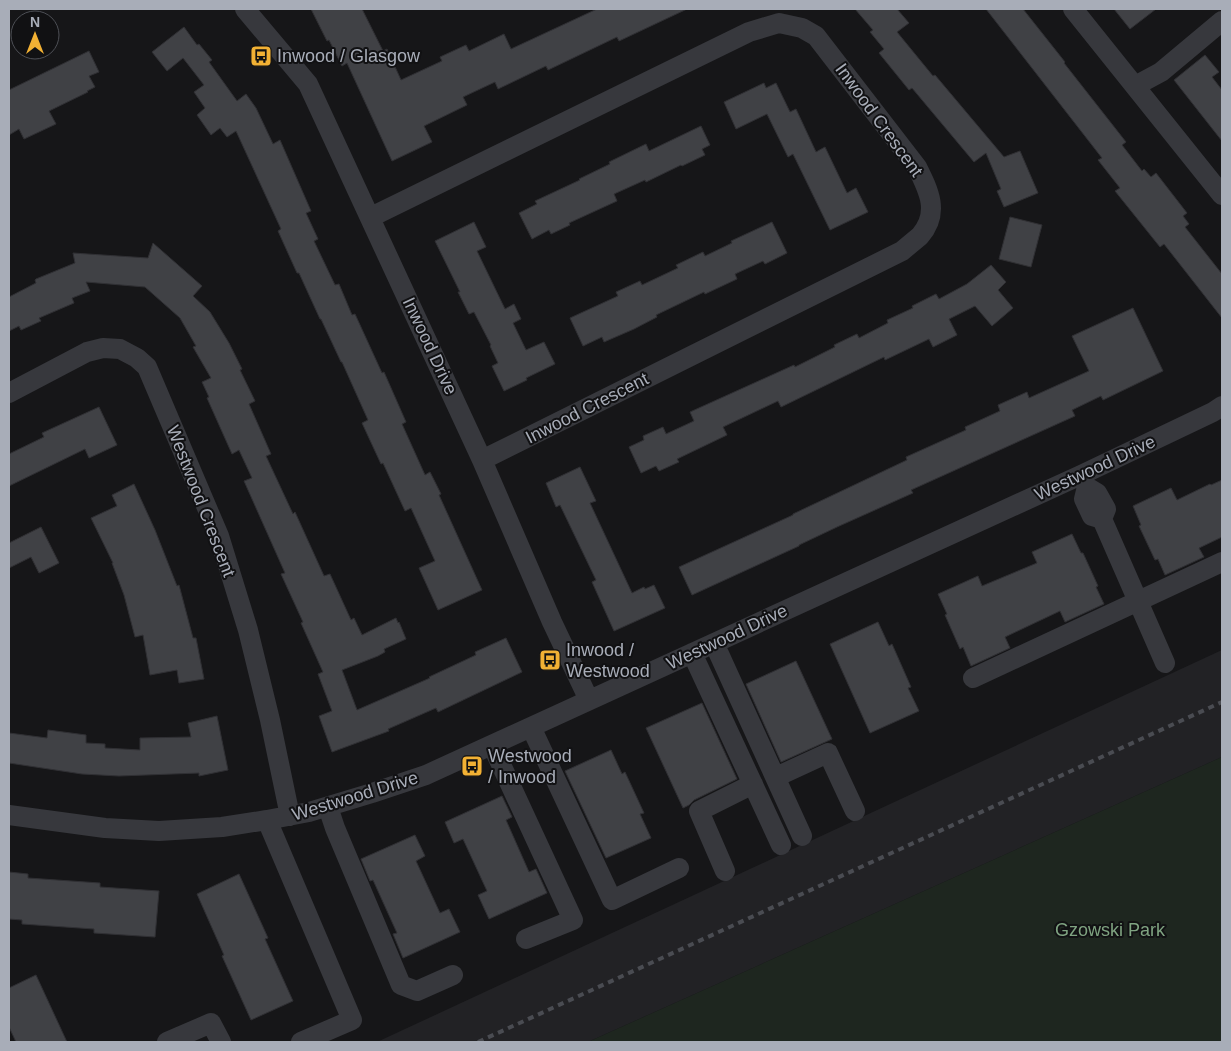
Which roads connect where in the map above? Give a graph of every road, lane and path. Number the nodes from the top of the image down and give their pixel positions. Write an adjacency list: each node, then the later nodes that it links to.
1 (244, 9): 6 (street, Inwood Drive)
2 (1073, 9): 4 (street)
3 (1222, 21): 4 (street)
4 (1134, 86): 5 (street)
5 (1222, 196)
6 (371, 217): 9 (street, Inwood Drive); 9 (street, Inwood Crescent)
7 (9, 393): 25 (street, Westwood Crescent)
8 (1222, 406): 10 (street, Westwood Drive)
9 (482, 460): 17 (street, Inwood Drive)
10 (1084, 481): 12 (street); 13 (street, Westwood Drive)
11 (1222, 562): 12 (street)
12 (1138, 600): 15 (street); 16 (street)
13 (714, 643): 14 (street, Westwood Drive); 20 (street)
14 (692, 653): 17 (street, Westwood Drive); 21 (street)
15 (1164, 662)
16 (973, 678)
17 (589, 700): 18 (street, Westwood Drive)
18 (532, 726): 19 (street, Westwood Drive); 29 (street)
19 (492, 744): 22 (street, Westwood Drive); 31 (street)
20 (776, 777): 23 (street); 27 (street)
21 (753, 784): 28 (street); 30 (street)
22 (328, 807): 25 (street, Westwood Drive); 32 (street)
23 (855, 811)
24 (9, 815): 26 (street, Westwood Drive)
25 (290, 816): 26 (street, Westwood Drive)
26 (267, 820): 35 (street)
27 (802, 836)
28 (781, 845)
29 (679, 868)
30 (725, 870)
31 (526, 939)
32 (452, 975)
33 (167, 1042): 34 (street)
34 (221, 1042)
35 (301, 1042)

